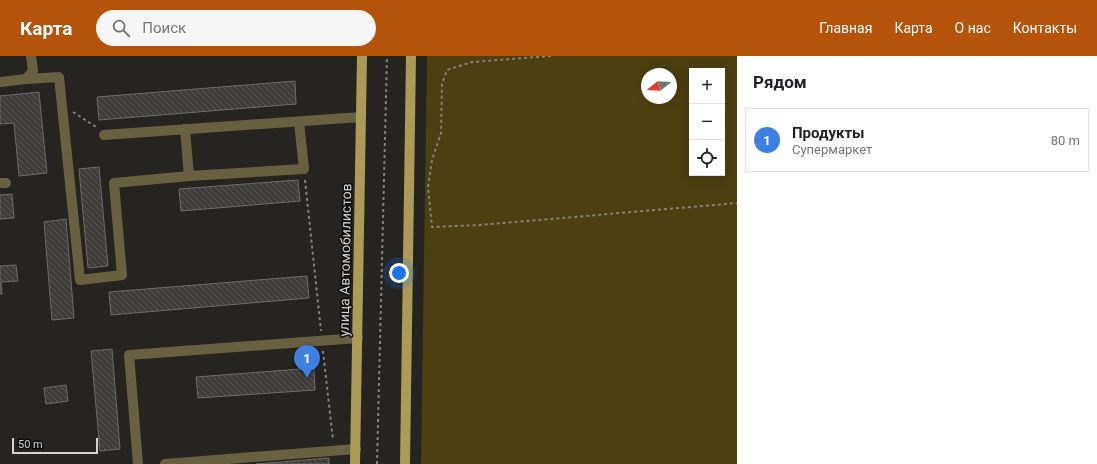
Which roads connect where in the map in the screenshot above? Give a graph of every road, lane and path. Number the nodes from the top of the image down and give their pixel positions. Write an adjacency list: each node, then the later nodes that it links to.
1 (31, 56): 6 (street)
2 (362, 56): 8 (main road, улица Автомобилистов)
3 (387, 56): 22 (path)
4 (411, 56): 23 (main road)
5 (551, 56): 14 (path)
6 (26, 79): 7 (street); 13 (street)
7 (0, 82)
8 (361, 117): 9 (street); 15 (main road, улица Автомобилистов)
9 (299, 122): 10 (street); 12 (street)
10 (185, 130): 11 (street); 13 (street)
11 (104, 135)
12 (304, 169): 13 (street); 16 (path)
13 (189, 176)
14 (737, 203)
15 (358, 338): 16 (street); 17 (main road, улица Автомобилистов)
16 (322, 341): 18 (path); 19 (street)
17 (356, 449): 18 (street); 21 (main road, улица Автомобилистов)
18 (334, 451): 20 (street)
19 (138, 464)
20 (165, 464)
21 (355, 464)
22 (377, 464)
23 (405, 464)

